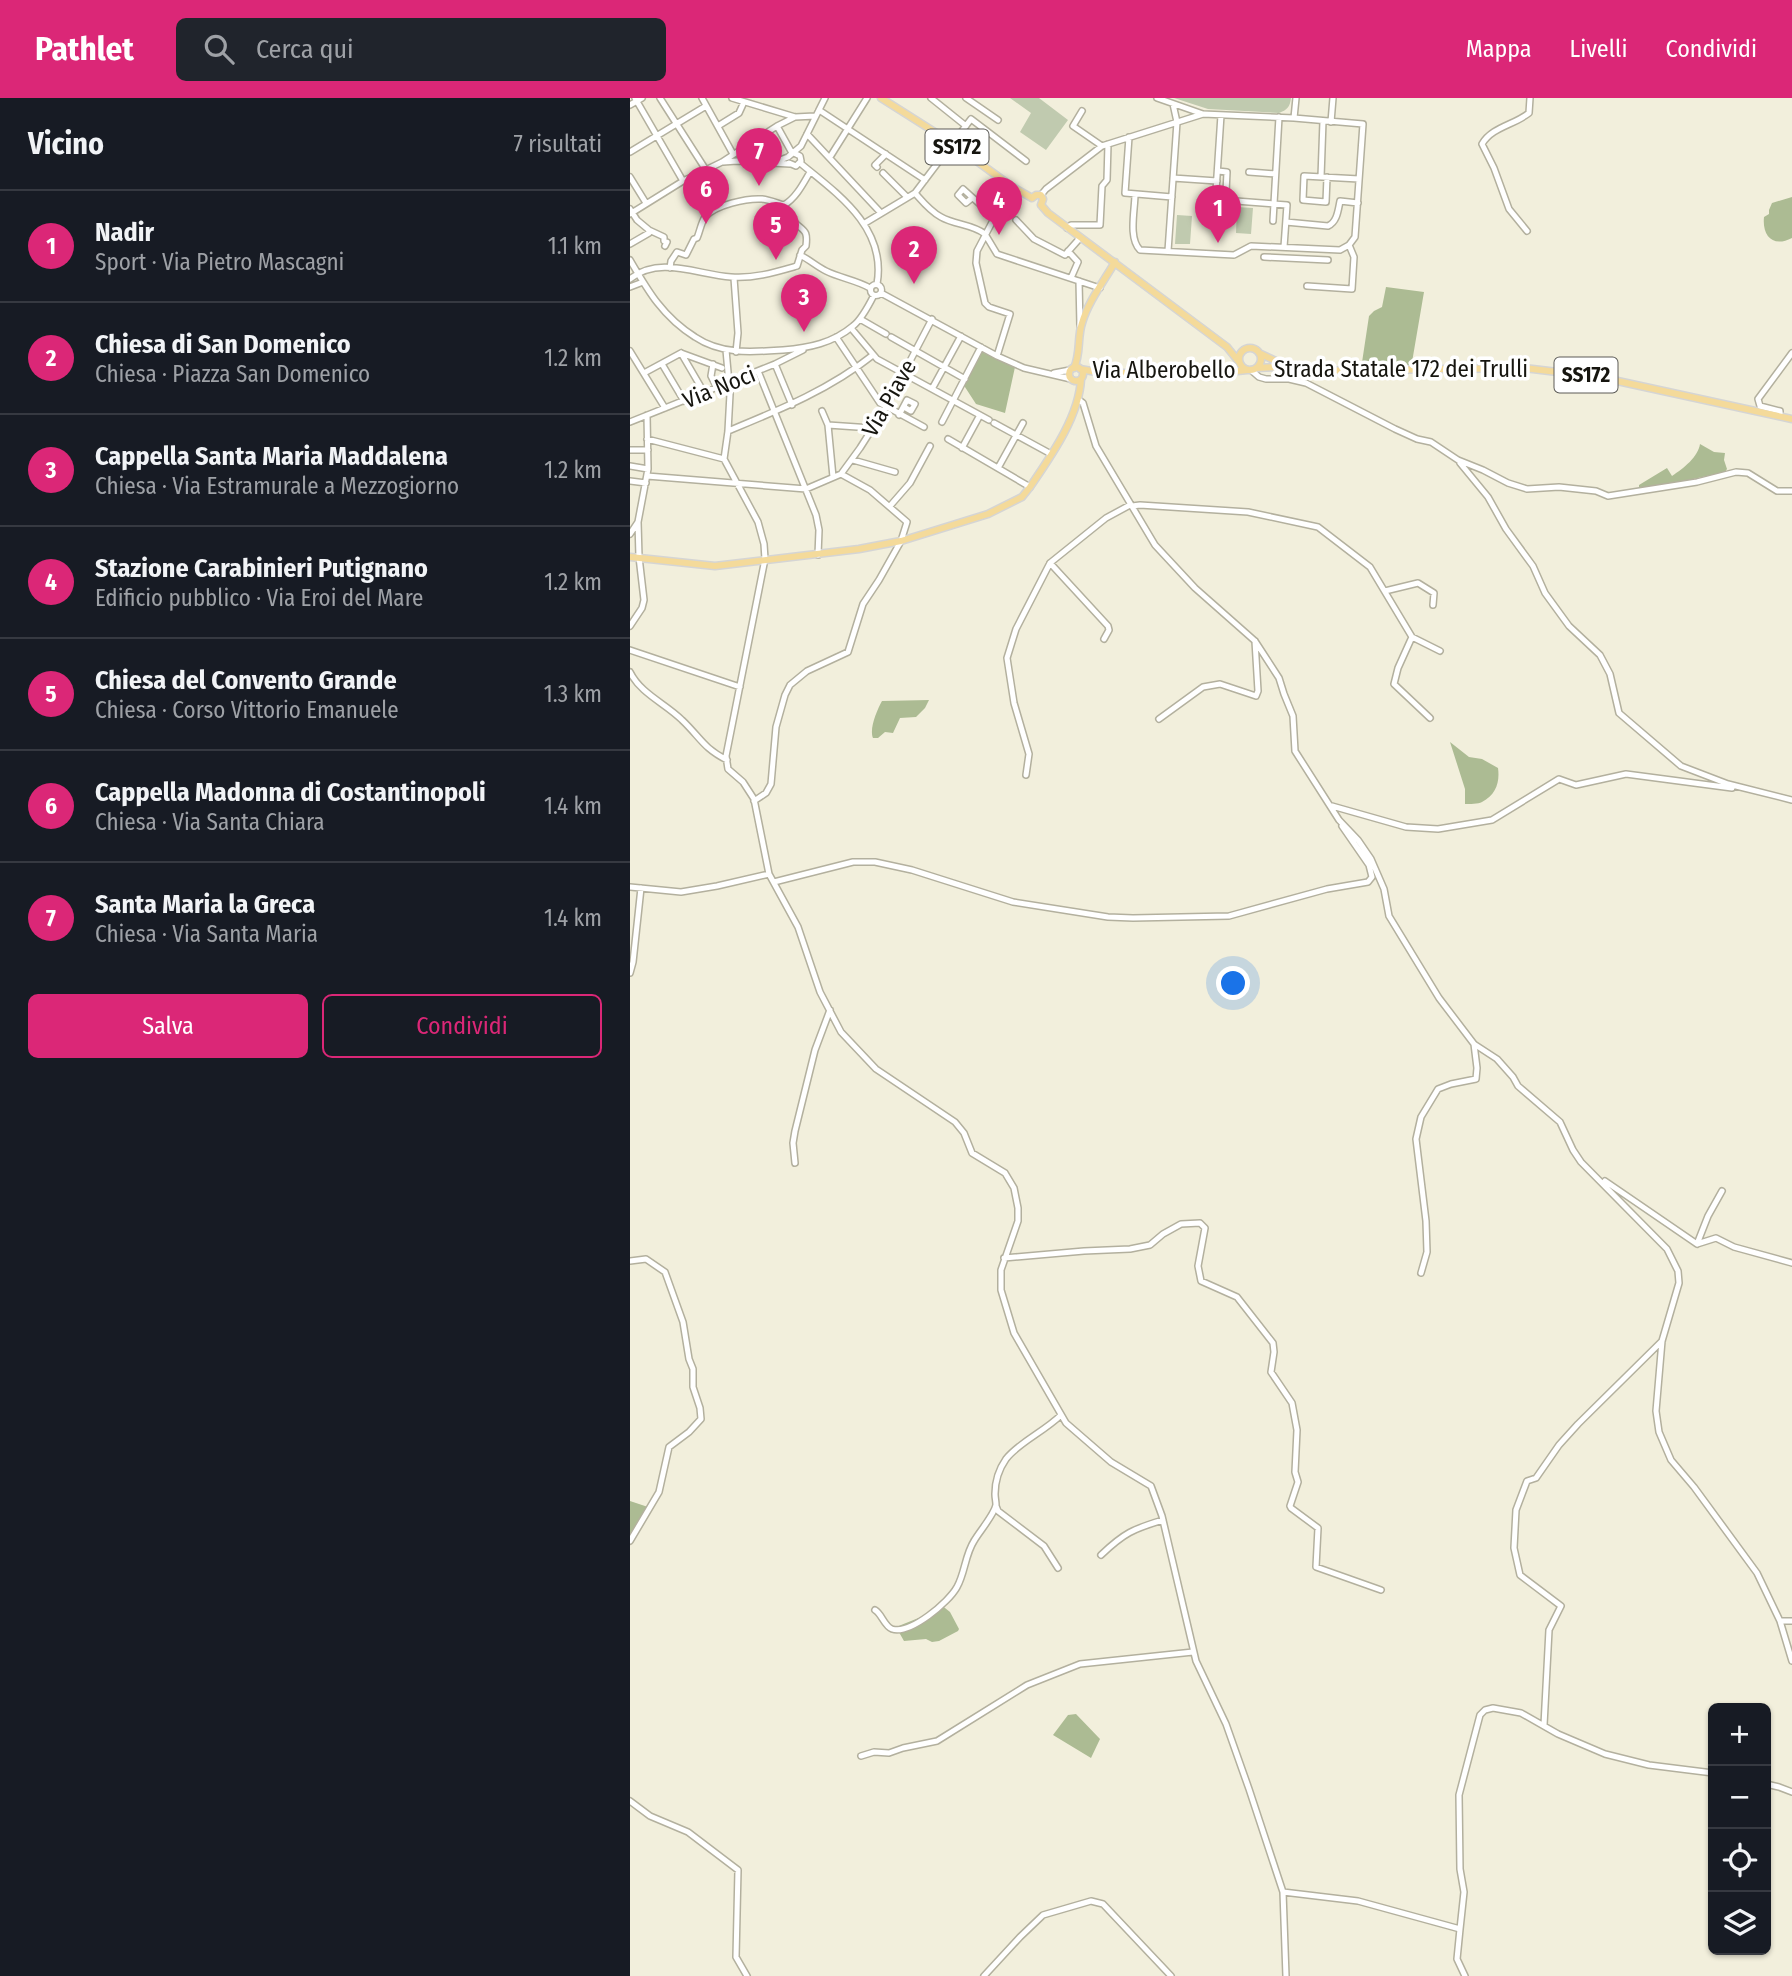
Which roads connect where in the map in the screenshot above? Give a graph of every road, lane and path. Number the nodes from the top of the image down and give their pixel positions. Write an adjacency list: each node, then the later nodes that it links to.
1 (660, 98): 34 (street)
2 (702, 98): 18 (street)
3 (732, 98): 15 (street)
4 (825, 98): 22 (street)
5 (867, 98): 38 (street)
6 (881, 98): 42 (main road, SS172)
7 (931, 98): 36 (street)
8 (966, 98): 19 (street)
9 (1157, 98): 14 (street)
10 (1296, 98): 27 (street)
11 (1333, 98): 32 (street)
12 (1530, 98): 89 (street)
13 (638, 99): 17 (street); 40 (street)
14 (1165, 99): 16 (street)
15 (748, 102): 25 (street); 35 (street)
16 (1173, 104): 23 (street); 31 (street)
17 (630, 105)
18 (706, 106): 34 (street); 35 (street)
19 (978, 107): 21 (street); 28 (street)
20 (1082, 111): 43 (street)
21 (986, 112): 29 (street); 33 (street)
22 (817, 113): 25 (street); 38 (street); 39 (street)
23 (1203, 114): 24 (street); 31 (street)
24 (1221, 115): 26 (street); 54 (street)
25 (795, 117): 37 (street)
26 (1279, 117): 27 (street); 58 (street)
27 (1294, 118): 30 (street)
28 (971, 119): 33 (street); 36 (street)
29 (998, 120)
30 (1323, 121): 32 (street); 60 (street)
31 (1177, 122): 41 (street); 61 (street)
32 (1331, 122): 62 (street)
33 (977, 123): 49 (street)
34 (677, 124): 40 (street); 53 (street)
35 (718, 126): 45 (street)
36 (965, 126): 42 (street)
37 (777, 127): 45 (street); 47 (street)
38 (847, 128): 46 (street); 48 (street)
39 (807, 134): 47 (street); 48 (street)
40 (657, 136): 44 (street); 64 (street)
41 (1129, 137): 43 (street); 68 (street)
42 (952, 143): 63 (street); 66 (main road, SS172)
43 (1105, 145): 69 (street); 88 (street)
44 (630, 152)
45 (733, 154): 50 (street)
46 (886, 154): 52 (street); 63 (street)
47 (793, 157): 50 (street); 51 (street); 51 (street)
48 (830, 157): 81 (street)
49 (1026, 161)
50 (722, 162): 53 (street)
51 (800, 163): 55 (street)
52 (877, 167)
53 (706, 170): 64 (street)
54 (1218, 171): 65 (street); 65 (street)
55 (810, 172): 78 (street); 87 (street)
56 (1249, 172): 58 (street)
57 (883, 173): 70 (street)
58 (1275, 174): 77 (street)
59 (630, 177): 75 (street)
60 (1324, 177): 60 (street); 62 (street)
61 (1173, 178): 65 (street); 71 (street)
62 (1359, 179): 76 (street)
63 (925, 180): 67 (street)
64 (685, 181): 75 (street); 82 (street)
65 (1217, 181)
66 (1011, 186): 73 (main road, SS172); 83 (street)
67 (915, 192): 70 (street); 91 (street)
68 (1135, 194): 71 (street); 99 (street)
69 (1041, 195): 73 (main road); 79 (main road)
70 (907, 197): 81 (street)
71 (1172, 197): 99 (street)
72 (972, 198): 83 (street)
73 (1032, 198): 79 (main road, SS172)
74 (1236, 201): 77 (street)
75 (646, 203): 80 (street)
76 (1358, 203): 86 (street); 94 (street)
77 (1274, 204): 85 (street); 86 (street)
78 (784, 205): 82 (street); 100 (street)
79 (1041, 205): 88 (main road, SS172)
80 (631, 212): 90 (street)
81 (881, 213): 87 (street)
82 (707, 215): 106 (street)
83 (995, 217): 91 (street)
84 (1016, 220): 98 (street)
85 (1273, 220)
86 (1286, 222): 96 (street)
87 (864, 223): 113 (street)
88 (1067, 228): 92 (main road, SS172)
89 (1527, 231)
90 (647, 233): 93 (street); 95 (street)
91 (985, 234): 109 (street); 136 (street)
92 (1080, 238): 98 (street); 105 (main road, SS172)
93 (630, 244)
94 (1349, 245): 97 (street); 114 (street)
95 (665, 246)
96 (1284, 247): 97 (street); 99 (street)
97 (1312, 249): 103 (street)
98 (1068, 251): 109 (street)
99 (1168, 251)
100 (800, 255): 108 (street); 116 (street)
101 (1264, 257): 103 (street)
102 (630, 260): 107 (street)
103 (1312, 260): 104 (street)
104 (1328, 260)
105 (1115, 262): 117 (main road); 126 (main road, SS172)
106 (670, 268): 107 (street); 108 (street)
107 (638, 273): 110 (street); 112 (street)
108 (734, 278): 132 (street)
109 (1071, 278): 111 (street)
110 (630, 279)
111 (1079, 281): 117 (street); 122 (street)
112 (643, 282): 115 (street); 129 (street)
113 (877, 284): 116 (street); 118 (street)
114 (1307, 286)
115 (630, 287)
116 (870, 288): 118 (street)
117 (1100, 288): 122 (main road)
118 (877, 294): 119 (street); 120 (street)
119 (860, 319): 121 (street); 131 (street)
120 (932, 319): 123 (street); 131 (street, Via Piave)
121 (851, 328): 124 (street); 135 (street)
122 (1080, 328): 150 (main road)
123 (961, 336): 125 (street); 142 (street)
124 (836, 337): 127 (street); 144 (street)
125 (981, 347): 136 (street); 152 (street)
126 (1227, 347): 128 (main road); 137 (main road)
127 (805, 348): 132 (street); 140 (street, Via Noci)
128 (1245, 349): 137 (main road); 141 (main road)
129 (726, 350): 132 (street); 153 (street)
130 (630, 351): 147 (street)
131 (916, 351): 142 (street); 149 (street, Via Piave)
132 (736, 352)
133 (681, 353): 138 (street); 139 (street); 156 (street)
134 (1792, 353): 169 (street)
135 (873, 355): 144 (street); 149 (street)
136 (998, 356): 150 (street)
137 (1237, 360): 141 (main road); 148 (main road)
138 (662, 364): 147 (street); 158 (street)
139 (713, 364): 143 (street); 154 (street)
140 (775, 364): 145 (street, Via Noci); 160 (street)
141 (1256, 365): 146 (main road, Strada Statale 172 dei Trulli / SS172); 146 (main road); 148 (main road, Via Alberobello); 151 (street); 151 (street)
142 (944, 367): 152 (street); 155 (street)
143 (722, 368)
144 (856, 368): 160 (street); 161 (street)
145 (758, 371): 153 (street, Via Noci); 165 (street)
146 (1297, 371): 169 (main road, Strada Statale 172 dei Trulli / SS172)
147 (644, 373): 163 (street)
148 (1216, 373): 150 (main road, Via Alberobello)
149 (904, 374): 155 (street); 161 (street, Via Piave)
150 (1076, 375): 157 (main road)
151 (1272, 378): 188 (street)
152 (965, 379): 159 (street)
153 (730, 381): 154 (street, Via Noci); 177 (street)
154 (717, 388): 156 (street, Via Noci)
155 (932, 389): 159 (street)
156 (705, 394): 158 (street, Via Noci)
157 (1079, 397): 185 (main road); 202 (street)
158 (684, 401): 163 (street, Via Noci)
159 (953, 401): 168 (street); 172 (street)
160 (792, 405): 165 (street)
161 (886, 407): 167 (street); 176 (street, Via Piave)
162 (904, 407): 167 (street)
163 (665, 408): 166 (street, Via Noci)
164 (822, 411): 174 (street)
165 (775, 412): 177 (street); 199 (street)
166 (647, 415): 171 (street, Via Noci); 179 (street)
167 (899, 415): 175 (street)
168 (980, 415): 178 (street); 182 (street)
169 (1780, 416): 170 (main road, Strada Statale 172 dei Trulli / SS172)
170 (1792, 419)
171 (630, 422)
172 (942, 422)
173 (1023, 423): 178 (street)
174 (828, 425): 176 (street); 194 (street)
175 (924, 427)
176 (872, 428): 187 (street, Via Piave)
177 (728, 431): 186 (street)
178 (1016, 435): 185 (street); 190 (street)
179 (647, 439): 184 (street); 186 (street)
180 (948, 439): 182 (street)
181 (930, 446): 201 (street)
182 (962, 447): 190 (street)
183 (630, 450): 184 (street)
184 (648, 450): 192 (street)
185 (1051, 454): 198 (main road)
186 (724, 459): 197 (street)
187 (853, 460): 191 (street); 193 (street, Via Piave)
188 (1458, 460): 200 (street); 225 (street)
189 (630, 466): 192 (street)
190 (998, 468): 198 (street)
191 (895, 471)
192 (648, 472): 196 (street); 197 (street)
193 (841, 474): 194 (street); 201 (street)
194 (833, 477): 199 (street)
195 (630, 481): 196 (street)
196 (646, 483): 203 (street)
197 (738, 484): 199 (street); 209 (street)
198 (1030, 487): 205 (main road)
199 (806, 489): 206 (street)
200 (1792, 491)
201 (890, 506): 205 (street)
202 (1132, 506): 210 (street); 211 (street); 216 (street)
203 (638, 522): 204 (street); 208 (street)
204 (630, 534)
205 (901, 541): 206 (main road); 227 (street)
206 (818, 555): 209 (main road)
207 (630, 557): 208 (main road)
208 (639, 557): 209 (main road); 213 (street)
209 (765, 559): 220 (street)
210 (1050, 563): 215 (street); 224 (street)
211 (1385, 591): 212 (street); 214 (street)
212 (1433, 605)
213 (630, 626)
214 (1412, 637): 218 (street); 221 (street)
215 (1104, 639)
216 (1255, 641): 222 (street); 228 (street)
217 (630, 650): 220 (street)
218 (1440, 651)
219 (630, 672): 223 (street)
220 (740, 687): 223 (street)
221 (1430, 718)
222 (1159, 719)
223 (727, 760): 227 (street)
224 (1026, 775)
225 (1756, 792): 226 (street); 228 (street)
226 (1792, 800)
227 (754, 801): 230 (street)
228 (1332, 806): 229 (street)
229 (1339, 820): 231 (street); 236 (street)
230 (769, 874): 231 (street); 233 (street)
231 (774, 882): 235 (street)
232 (630, 887): 233 (street)
233 (641, 888): 234 (street)
234 (630, 972)
235 (830, 1010): 237 (street); 241 (street)
236 (1474, 1044): 238 (street); 244 (street)
237 (795, 1163)
238 (1591, 1172): 240 (street); 245 (street)
239 (1722, 1191): 240 (street)
240 (1697, 1244): 243 (street)
241 (1004, 1258): 246 (street); 252 (street)
242 (630, 1261): 249 (street)
243 (1792, 1263)
244 (1421, 1273)
245 (1662, 1341): 254 (street); 258 (street)
246 (1061, 1415): 247 (street); 248 (street)
247 (996, 1506): 251 (street); 253 (street)
248 (1163, 1520): 250 (street); 256 (street)
249 (630, 1541)
250 (1101, 1555)
251 (1058, 1568)
252 (1381, 1590)
253 (874, 1610)
254 (1780, 1621): 255 (street); 257 (street)
255 (1792, 1621)
256 (1193, 1651): 259 (street); 264 (street)
257 (1792, 1661)
258 (1544, 1726): 260 (street); 265 (street)
259 (861, 1756)
260 (1708, 1772)
261 (1771, 1786): 262 (street)
262 (1792, 1792)
263 (630, 1801): 266 (street)
264 (1283, 1892): 265 (street); 269 (street)
265 (1460, 1929): 270 (street)
266 (747, 1976)
267 (984, 1976): 268 (street)
268 (1171, 1976)
269 (1286, 1976)
270 (1465, 1976)

